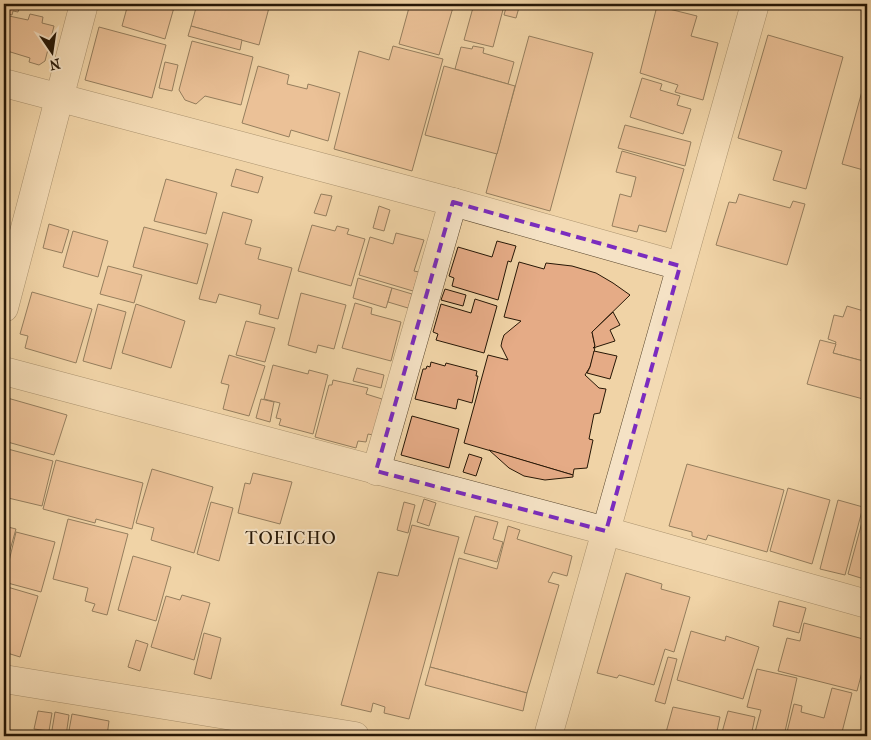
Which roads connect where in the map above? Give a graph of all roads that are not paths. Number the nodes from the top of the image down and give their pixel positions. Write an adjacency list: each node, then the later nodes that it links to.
1 (84, 4): 4 (street)
2 (755, 4): 6 (street)
3 (4, 83): 4 (street)
4 (59, 98): 5 (street); 7 (street)
5 (453, 202): 6 (street); 9 (street)
6 (680, 266): 10 (street)
7 (4, 308)
8 (4, 372): 9 (street)
9 (376, 471): 10 (street)
10 (606, 532): 11 (street); 14 (street)
11 (867, 604)
12 (4, 679): 13 (street)
13 (354, 736)
14 (548, 736)

